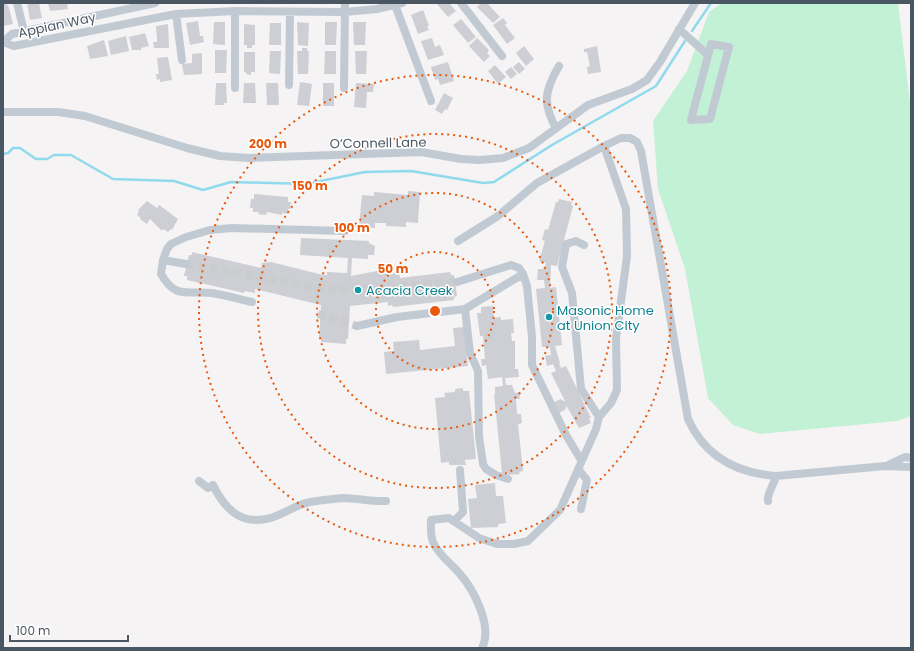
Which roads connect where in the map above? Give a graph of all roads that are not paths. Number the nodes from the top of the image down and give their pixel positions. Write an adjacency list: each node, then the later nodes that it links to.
1 (17, 3): 12 (street)
2 (155, 3): 12 (street, Appian Way)
3 (345, 3): 9 (street)
4 (461, 3): 15 (street)
5 (695, 3): 11 (street, O’Connell Lane)
6 (399, 4): 9 (street, Appian Way); 21 (street)
7 (235, 11): 8 (street, Appian Way); 10 (street, Appian Way); 19 (street)
8 (290, 12): 9 (street, Appian Way); 18 (street)
9 (345, 12): 20 (street)
10 (176, 14): 13 (street, Appian Way); 16 (street)
11 (681, 25): 14 (street); 23 (street, O’Connell Lane)
12 (24, 31): 13 (street, Appian Way)
13 (3, 42)
14 (708, 55): 14 (street)
15 (502, 56)
16 (182, 60)
17 (559, 66): 23 (street)
18 (289, 85)
19 (235, 88)
20 (344, 88)
21 (431, 101)
22 (3, 112): 23 (street, O’Connell Lane)
23 (556, 128)
24 (604, 146): 26 (street); 35 (street); 42 (street)
25 (345, 230): 28 (street)
26 (458, 240)
27 (584, 245): 35 (street)
28 (163, 260): 29 (street); 32 (street)
29 (186, 264)
30 (523, 274): 31 (street); 33 (street); 37 (street)
31 (457, 282)
32 (252, 302)
33 (465, 309): 34 (street); 43 (street)
34 (357, 326)
35 (599, 417): 37 (street)
36 (911, 458): 38 (street)
37 (581, 460): 40 (street)
38 (885, 466): 39 (street); 42 (street)
39 (911, 467)
40 (578, 468): 47 (street); 48 (street)
41 (460, 470): 48 (street)
42 (776, 476): 46 (street)
43 (508, 479)
44 (199, 481): 45 (street)
45 (386, 501)
46 (768, 501)
47 (582, 510)
48 (454, 520): 49 (street)
49 (482, 648)

